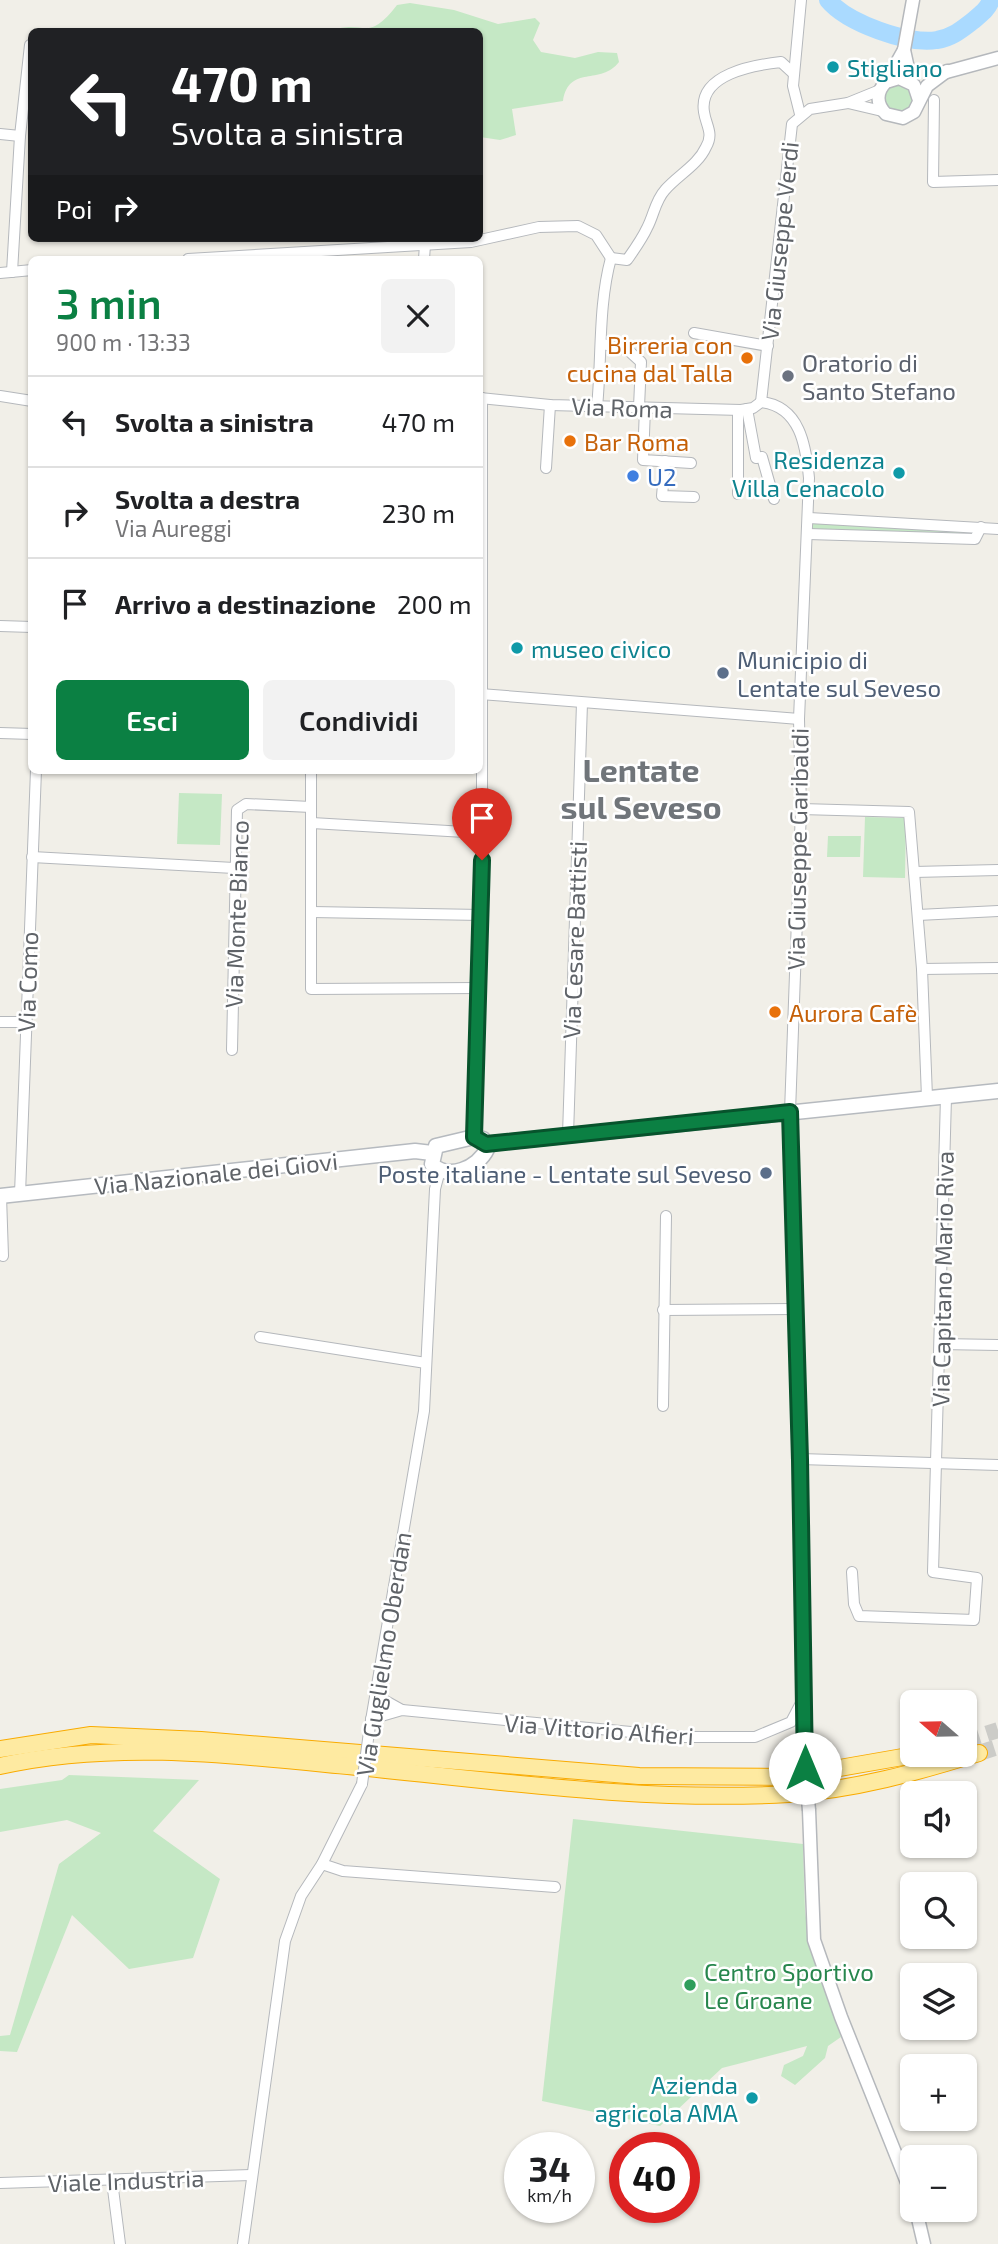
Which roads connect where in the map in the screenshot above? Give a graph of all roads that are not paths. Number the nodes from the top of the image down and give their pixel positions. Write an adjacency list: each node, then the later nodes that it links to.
1 (801, 0): 7 (street, Via Giuseppe Verdi)
2 (913, 0): 3 (street)
3 (905, 50): 8 (street); 9 (street)
4 (998, 58): 6 (street)
5 (28, 63): 16 (street)
6 (947, 71): 8 (street); 10 (street)
7 (793, 73): 14 (street, Via Giuseppe Verdi); 23 (street)
8 (912, 83): 9 (street); 10 (street)
9 (883, 86): 12 (street); 13 (street)
10 (919, 100): 13 (street)
11 (934, 100): 17 (street)
12 (848, 103): 13 (street); 14 (street)
13 (882, 111)
14 (800, 114): 29 (street, Via Giuseppe Verdi)
15 (0, 134): 16 (street)
16 (20, 136): 25 (street)
17 (998, 180)
18 (483, 239): 23 (street)
19 (471, 242): 20 (street)
20 (425, 245): 21 (street); 22 (street)
21 (239, 256)
22 (424, 256)
23 (611, 258): 28 (street)
24 (28, 271): 25 (street)
25 (12, 272): 26 (street)
26 (0, 273)
27 (694, 333): 29 (street)
28 (603, 344): 35 (street); 36 (street)
29 (768, 346): 33 (street, Via Giuseppe Verdi)
30 (0, 396): 32 (street)
31 (483, 398): 34 (street, Via Roma)
32 (28, 400)
33 (761, 402): 37 (street, Via Roma); 44 (street, Via Giuseppe Garibaldi)
34 (550, 405): 35 (street, Via Roma); 40 (street)
35 (597, 407): 36 (street, Via Roma)
36 (638, 407): 37 (street, Via Roma); 38 (street)
37 (743, 410): 41 (street); 43 (street)
38 (665, 461): 39 (street); 42 (street)
39 (691, 463)
40 (547, 468)
41 (738, 494)
42 (694, 497)
43 (774, 499)
44 (809, 518): 45 (street); 47 (street, Via Giuseppe Garibaldi)
45 (981, 527): 46 (street); 47 (street)
46 (998, 529)
47 (808, 534): 52 (street, Via Giuseppe Garibaldi)
48 (0, 626): 49 (street)
49 (28, 628)
50 (483, 694): 51 (street)
51 (582, 702): 52 (street); 80 (street, Via Cesare Battisti)
52 (799, 719): 59 (street, Via Giuseppe Garibaldi)
53 (0, 733): 54 (street)
54 (28, 734)
55 (36, 774): 62 (street, Via Como)
56 (311, 774): 58 (street)
57 (481, 774): 61 (street)
58 (311, 807): 60 (street); 63 (street, Via Monte Bianco)
59 (801, 809): 65 (street); 79 (street, Via Giuseppe Garibaldi)
60 (312, 823): 61 (street); 67 (street)
61 (482, 833): 68 (street)
62 (32, 857): 63 (street); 74 (street, Via Como)
63 (234, 867): 75 (street, Via Monte Bianco)
64 (998, 870): 65 (street)
65 (914, 872): 69 (street)
66 (998, 911): 69 (street)
67 (312, 912): 68 (street); 72 (street)
68 (481, 915): 72 (street)
69 (918, 915): 71 (street)
70 (998, 968): 71 (street)
71 (922, 969): 77 (street)
72 (480, 988): 81 (street)
73 (0, 1022): 74 (street)
74 (26, 1022): 84 (street, Via Como)
75 (232, 1050)
76 (998, 1091): 78 (main road, Via Nazionale dei Giovi)
77 (927, 1097): 78 (main road, Via Nazionale dei Giovi); 79 (main road, Via Nazionale dei Giovi)
78 (946, 1097): 91 (street, Via Capitano Mario Riva)
79 (790, 1112): 80 (main road, Via Nazionale dei Giovi); 88 (street)
80 (568, 1135): 81 (main road, Via Nazionale dei Giovi)
81 (480, 1141): 82 (main road, Via Nazionale dei Giovi); 83 (main road)
82 (432, 1153): 83 (main road); 84 (main road, Via Nazionale dei Giovi)
83 (440, 1170): 93 (street, Via Guglielmo Oberdan)
84 (20, 1194): 85 (main road, Via Nazionale dei Giovi)
85 (0, 1196): 87 (street)
86 (666, 1216): 89 (street)
87 (3, 1256)
88 (796, 1309): 89 (street); 95 (street)
89 (663, 1310): 94 (street)
90 (260, 1337): 93 (street)
91 (940, 1344): 92 (street); 96 (street, Via Capitano Mario Riva)
92 (998, 1345)
93 (426, 1363): 100 (street, Via Guglielmo Oberdan)
94 (663, 1406)
95 (800, 1460): 96 (street); 99 (street)
96 (938, 1462): 97 (street); 98 (street, Via Capitano Mario Riva)
97 (998, 1465)
98 (852, 1572)
99 (804, 1690): 101 (street, Via Vittorio Alfieri); 109 (street, bridge)
100 (376, 1695): 101 (street); 102 (street, Via Guglielmo Oberdan)
101 (402, 1710): 102 (street, Via Vittorio Alfieri)
102 (371, 1719): 107 (street, Via Guglielmo Oberdan, bridge)
103 (0, 1749): 105 (highway)
104 (979, 1753): 106 (highway)
105 (900, 1757)
106 (0, 1766)
107 (322, 1864): 108 (street); 110 (street, Via Guglielmo Oberdan)
108 (555, 1887)
109 (900, 2165)
110 (251, 2175): 111 (street, Viale Industria); 115 (street, Via Guglielmo Oberdan)
111 (113, 2181): 112 (street, Viale Industria); 114 (street)
112 (0, 2183)
113 (919, 2222): 116 (street)
114 (120, 2244)
115 (243, 2244)
116 (924, 2244)

